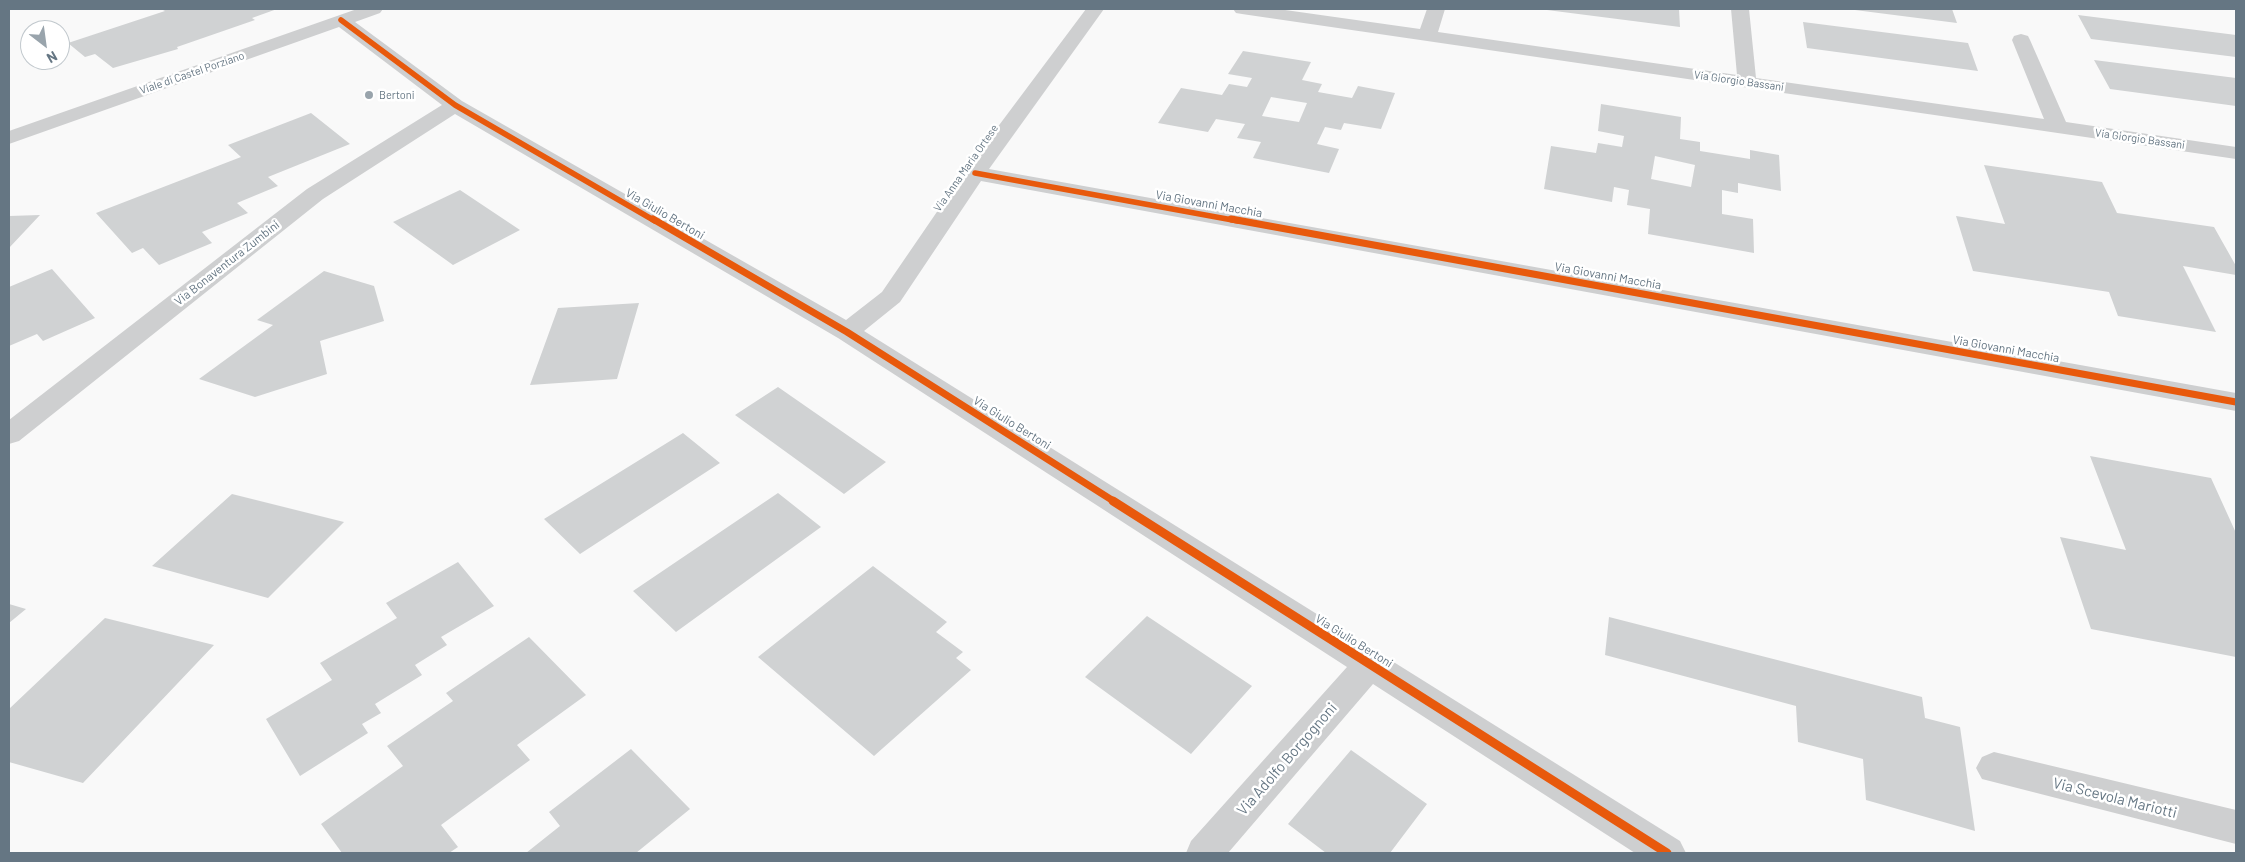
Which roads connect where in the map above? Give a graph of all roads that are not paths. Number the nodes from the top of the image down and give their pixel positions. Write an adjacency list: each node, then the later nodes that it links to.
1 (374, 9): 6 (street, Viale di Castel Porziano)
2 (1095, 9): 14 (street, Via Anna Maria Ortese)
3 (1242, 9): 7 (street, Via Giorgio Bassani)
4 (1436, 9): 7 (street)
5 (1740, 9): 9 (street)
6 (341, 20): 10 (street, Via Giulio Bertoni); 12 (street, Viale di Castel Porziano)
7 (1428, 36): 9 (street, Via Giorgio Bassani)
8 (2021, 40): 11 (street)
9 (1747, 82): 11 (street, Via Giorgio Bassani)
10 (455, 105): 15 (street, Via Giulio Bertoni); 17 (street, Via Bonaventura Zumbini)
11 (2058, 127): 13 (street, Via Giorgio Bassani)
12 (9, 138)
13 (2236, 153)
14 (975, 173): 15 (street, Via Anna Maria Ortese); 16 (street, Via Giovanni Macchia)
15 (847, 332): 18 (street, Via Giulio Bertoni)
16 (2236, 402)
17 (9, 434)
18 (1370, 664): 21 (street, Via Adolfo Borgognoni); 22 (street, Via Giulio Bertoni)
19 (1994, 768): 20 (street, Via Scevola Mariotti)
20 (2236, 827)
21 (1204, 853)
22 (1668, 853)

